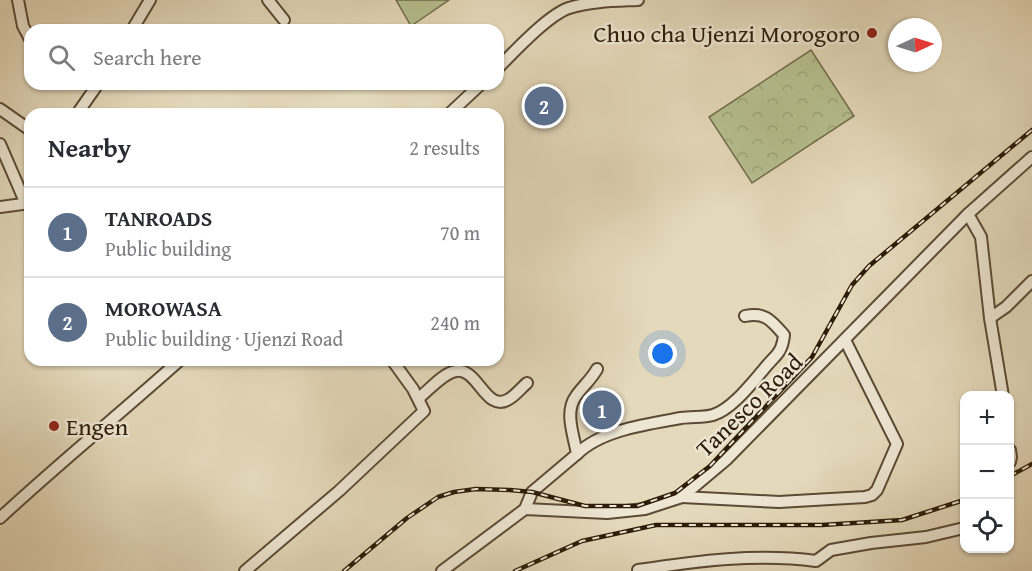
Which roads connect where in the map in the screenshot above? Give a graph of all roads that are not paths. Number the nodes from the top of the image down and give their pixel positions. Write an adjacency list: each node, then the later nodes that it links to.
1 (18, 0): 8 (street)
2 (150, 0): 7 (street)
3 (268, 0): 6 (street)
4 (638, 0): 5 (street)
5 (606, 1): 9 (street)
6 (284, 20)
7 (136, 24)
8 (24, 28)
9 (504, 62)
10 (94, 90): 12 (street)
11 (475, 90): 13 (street)
12 (81, 108)
13 (455, 108)
14 (0, 109): 15 (street)
15 (24, 126)
16 (0, 144): 18 (street)
17 (1032, 157): 21 (street, Tanesco Road)
18 (24, 195)
19 (24, 204): 20 (street)
20 (0, 207)
21 (969, 214): 24 (street); 25 (street, Tanesco Road)
22 (1032, 281): 24 (street)
23 (745, 316): 32 (street)
24 (990, 318): 30 (street)
25 (845, 340): 33 (street, Tanesco Road); 33 (street)
26 (173, 366): 35 (street)
27 (396, 366): 31 (street)
28 (597, 369): 32 (street)
29 (526, 383): 31 (street)
30 (1002, 391)
31 (419, 398): 38 (street)
32 (577, 454): 34 (street)
33 (682, 497): 34 (street, Tanesco Road)
34 (525, 509): 39 (street)
35 (0, 518)
36 (960, 529): 37 (street)
37 (638, 570)
38 (245, 571)
39 (442, 571)

